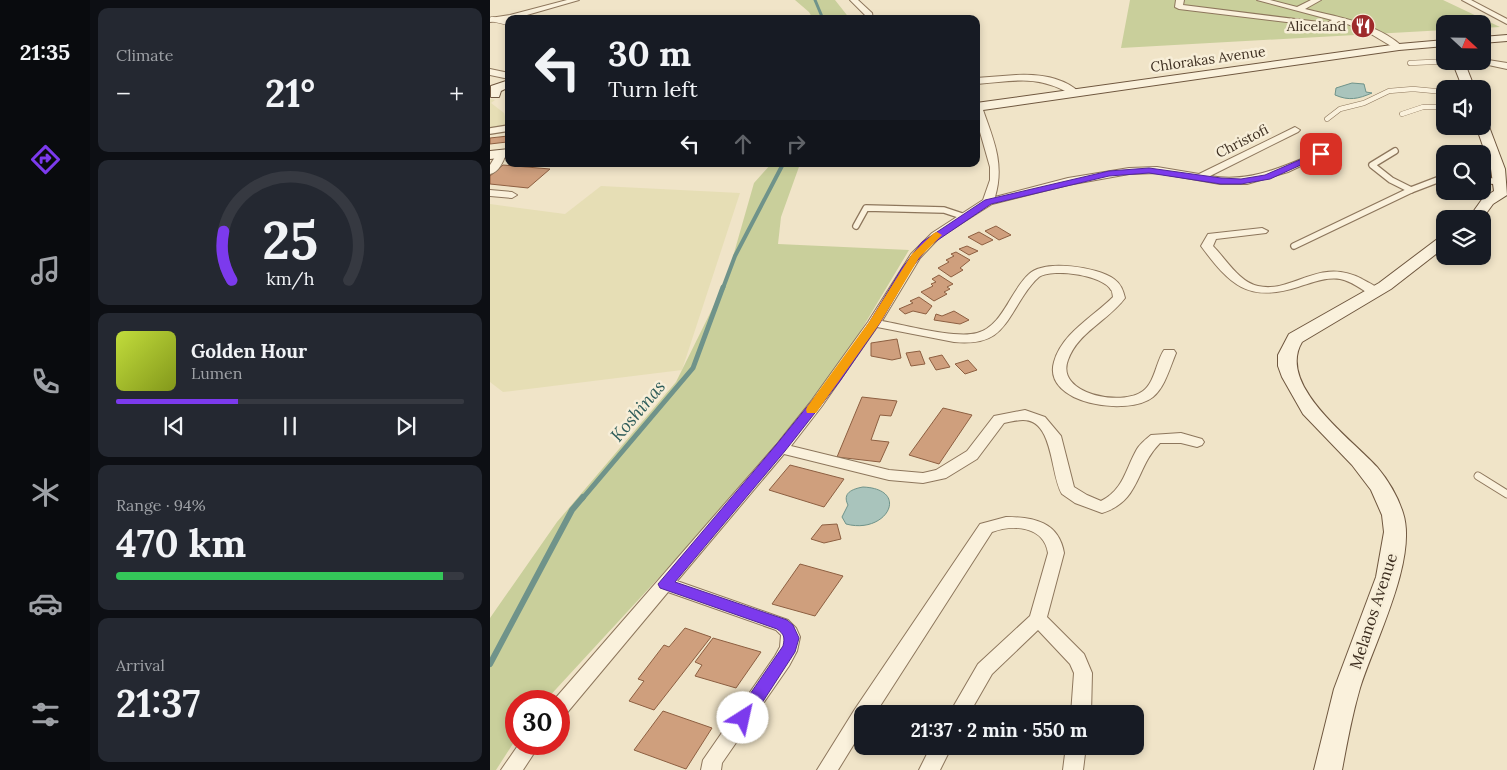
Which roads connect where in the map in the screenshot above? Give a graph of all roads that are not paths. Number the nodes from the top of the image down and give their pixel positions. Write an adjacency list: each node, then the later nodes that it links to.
1 (575, 0): 8 (street)
2 (854, 0): 9 (street)
3 (1180, 0): 11 (street)
4 (1261, 0): 7 (street)
5 (1317, 0): 7 (street)
6 (1466, 0): 14 (street)
7 (1298, 9): 11 (street)
8 (512, 15)
9 (869, 15)
10 (505, 17): 12 (street)
11 (1338, 19): 18 (street)
12 (491, 20): 13 (lane)
13 (505, 22)
14 (1507, 22)
15 (1507, 38): 16 (street)
16 (1491, 39)
17 (1436, 44): 18 (street, Chlorakas Avenue)
18 (1399, 47): 19 (street); 30 (street, Chlorakas Avenue)
19 (1436, 53)
20 (1436, 62): 21 (lane)
21 (1410, 63)
22 (1491, 63): 23 (street)
23 (1507, 66)
24 (490, 72): 25 (street)
25 (505, 75)
26 (980, 81): 30 (street)
27 (505, 85): 28 (street)
28 (492, 90): 31 (street)
29 (1436, 91): 36 (lane)
30 (1076, 93): 32 (street, Chlorakas Avenue)
31 (505, 95)
32 (980, 106)
33 (1436, 106): 34 (lane)
34 (1402, 114)
35 (980, 117): 52 (street)
36 (1327, 119)
37 (505, 129): 39 (lane)
38 (1295, 130): 45 (street, Christofi)
39 (490, 131)
40 (1486, 135): 48 (street)
41 (1394, 151): 49 (lane)
42 (500, 154): 44 (street)
43 (1321, 154): 45 (street, Christofi)
44 (490, 171)
45 (1201, 177): 52 (street, Christofi)
46 (1436, 180): 49 (lane)
47 (1491, 181): 48 (lane)
48 (1501, 182): 53 (street)
49 (1411, 190): 57 (lane)
50 (490, 193): 51 (street)
51 (512, 195)
52 (988, 202): 54 (street)
53 (1482, 210)
54 (966, 217): 55 (lane); 60 (street)
55 (856, 226)
56 (1262, 231): 59 (street)
57 (1294, 246)
58 (1436, 247): 59 (street, Melanos Avenue)
59 (1375, 292): 81 (street, Melanos Avenue)
60 (874, 323): 61 (street); 63 (street)
61 (1169, 353)
62 (1197, 442): 63 (street)
63 (781, 448): 66 (street)
64 (1478, 476): 65 (lane)
65 (1507, 494)
66 (665, 584): 68 (street); 77 (street)
67 (1038, 620): 69 (street); 70 (street); 71 (street)
68 (570, 695)
69 (870, 705)
70 (964, 705)
71 (1081, 705)
72 (854, 729): 78 (street)
73 (522, 755): 76 (street)
74 (937, 755): 79 (street)
75 (1075, 755): 80 (street)
76 (511, 770)
77 (711, 770)
78 (827, 770)
79 (929, 770)
80 (1073, 770)
81 (1328, 770)

